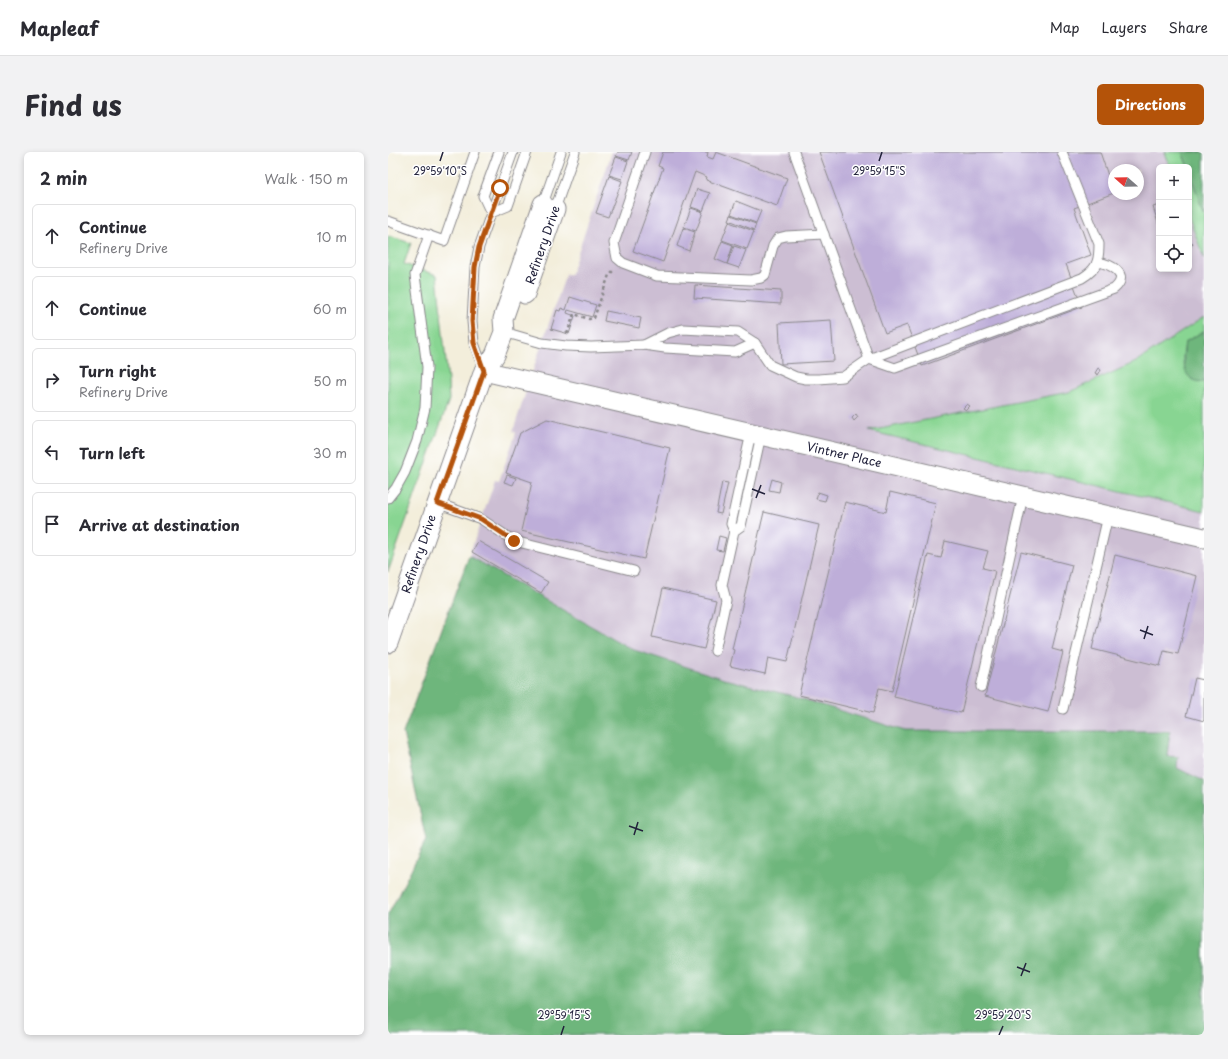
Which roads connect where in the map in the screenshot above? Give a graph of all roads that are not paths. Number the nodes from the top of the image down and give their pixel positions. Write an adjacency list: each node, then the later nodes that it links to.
1 (475, 152): 14 (lane)
2 (499, 152): 11 (lane)
3 (513, 152): 11 (lane)
4 (527, 152): 11 (lane)
5 (562, 152): 10 (lane, Refinery Drive)
6 (575, 152): 10 (lane, Refinery Drive)
7 (645, 152): 13 (lane)
8 (794, 152): 13 (lane)
9 (1062, 152): 15 (lane)
10 (549, 206): 16 (street, Refinery Drive)
11 (491, 212): 20 (lane)
12 (388, 221): 14 (lane)
13 (824, 234): 19 (lane)
14 (428, 235): 23 (lane)
15 (1097, 262): 19 (lane); 19 (lane)
16 (504, 332): 18 (lane); 20 (street, Refinery Drive)
17 (755, 343): 18 (lane); 18 (lane); 19 (lane)
18 (644, 344)
19 (869, 359)
20 (484, 371): 21 (street, Vintner Place); 24 (street, Refinery Drive)
21 (756, 434): 22 (street, Vintner Place); 29 (lane)
22 (1023, 496): 25 (street, Vintner Place); 30 (lane)
23 (388, 498)
24 (437, 503): 27 (lane); 28 (street, Refinery Drive)
25 (1108, 516): 26 (street, Vintner Place); 31 (lane)
26 (1204, 538)
27 (634, 571)
28 (388, 643)
29 (714, 651)
30 (981, 686)
31 (1063, 709)

